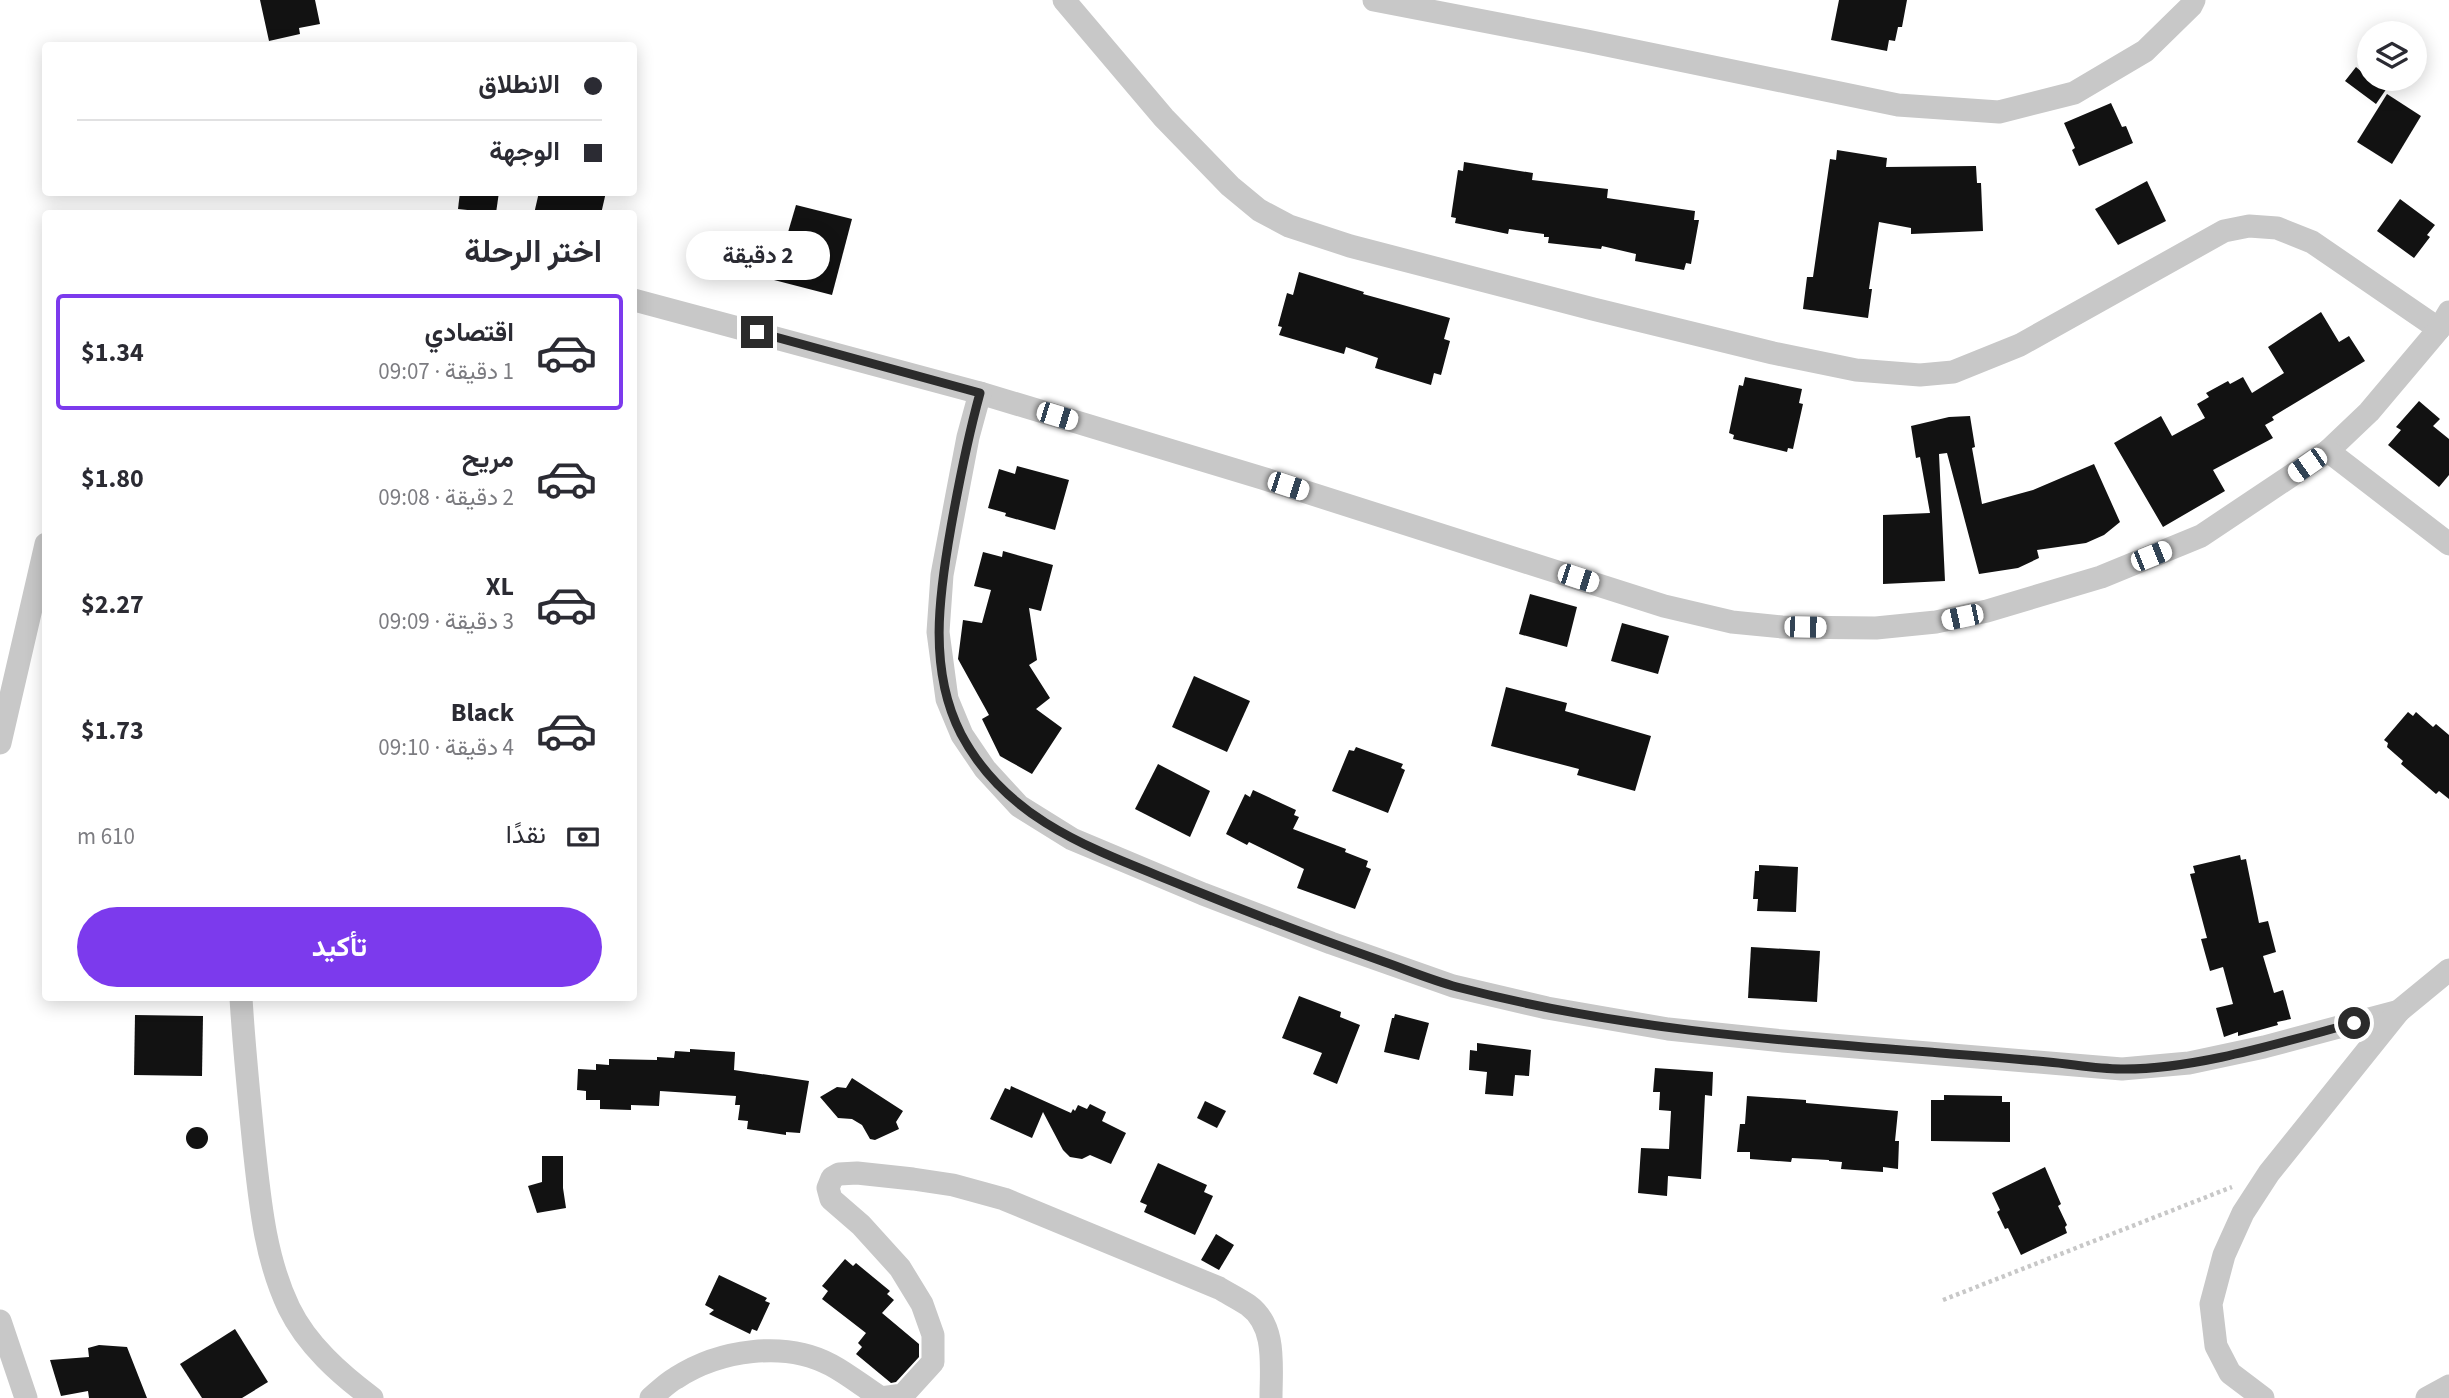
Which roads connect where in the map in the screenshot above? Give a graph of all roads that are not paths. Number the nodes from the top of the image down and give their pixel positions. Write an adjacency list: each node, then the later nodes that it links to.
1 (1064, 0): 5 (street)
2 (1374, 0): 3 (street)
3 (2194, 0)
4 (637, 301): 6 (street)
5 (2444, 320): 7 (street)
6 (980, 393): 7 (street); 13 (street)
7 (2328, 451): 8 (street)
8 (2449, 544)
9 (42, 564): 10 (street)
10 (0, 743)
11 (2449, 970): 13 (street)
12 (241, 1001): 18 (street)
13 (2399, 1012): 21 (street)
14 (0, 1321): 15 (street)
15 (5, 1355): 17 (street)
16 (2449, 1386): 22 (street)
17 (26, 1398)
18 (372, 1398)
19 (651, 1398): 20 (street)
20 (1271, 1398)
21 (2263, 1398)
22 (2427, 1398)

